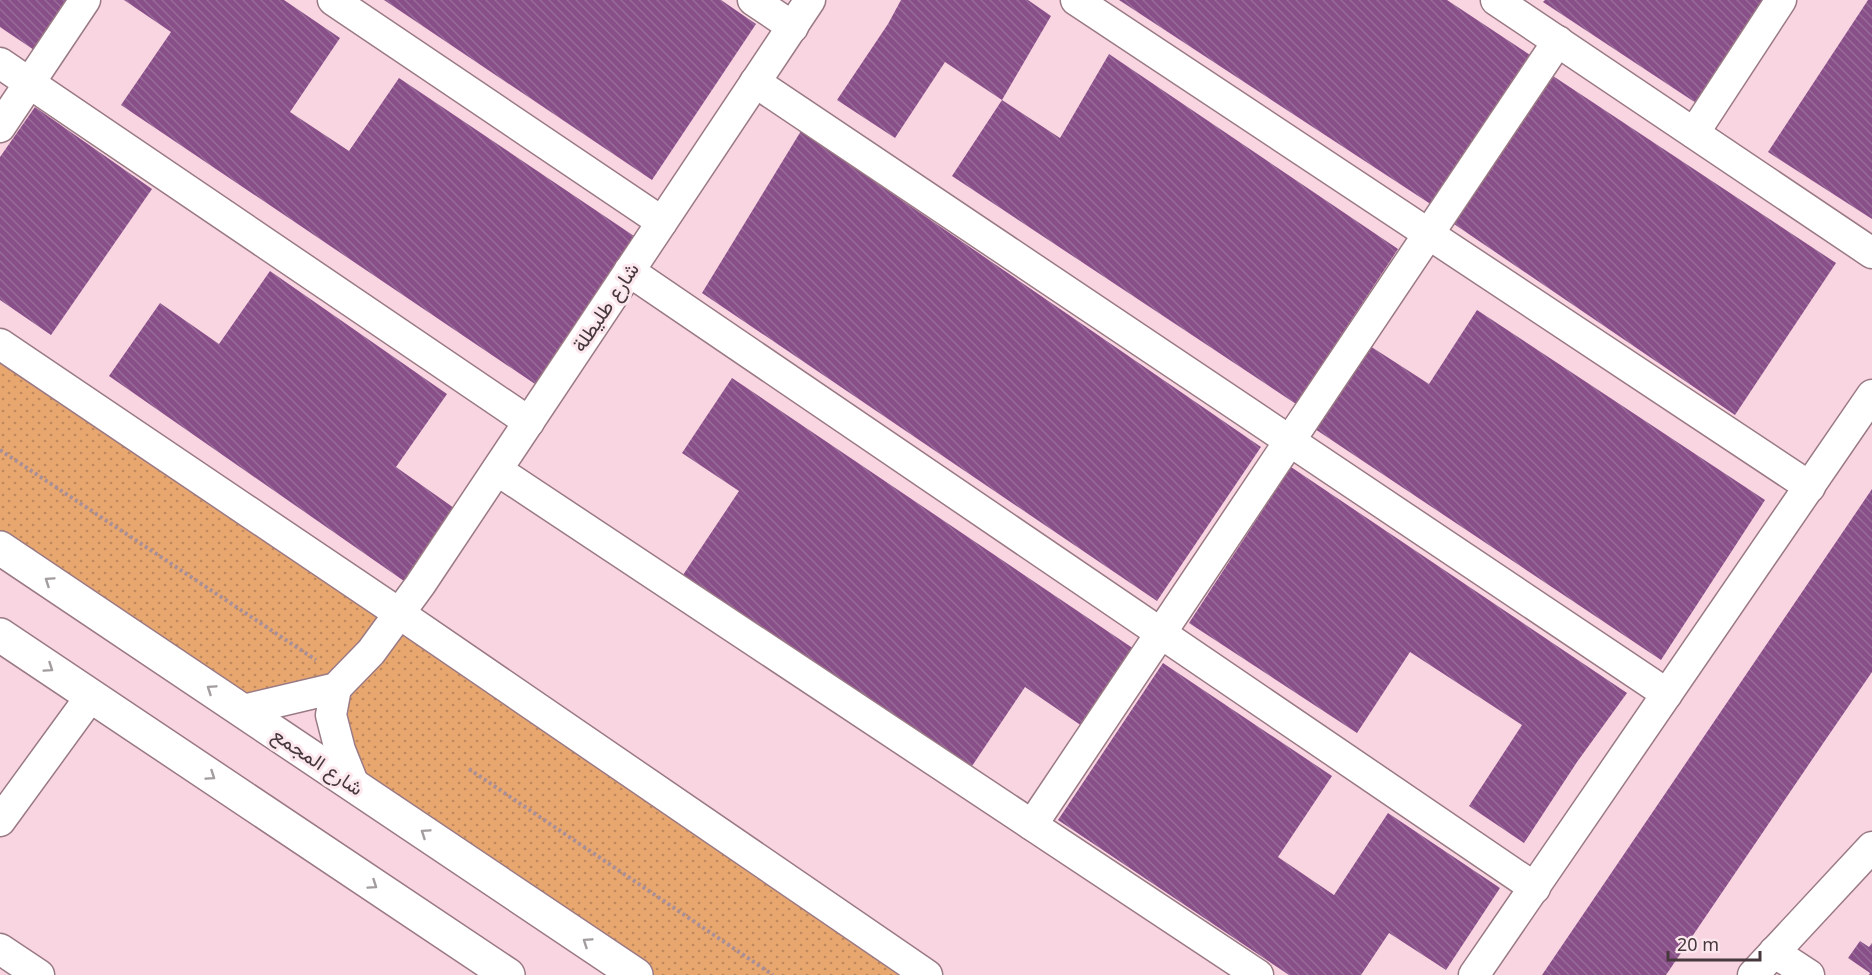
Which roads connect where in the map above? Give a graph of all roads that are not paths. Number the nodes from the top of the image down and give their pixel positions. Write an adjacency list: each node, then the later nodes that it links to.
1 (85, 0): 11 (street)
2 (333, 0): 15 (street)
3 (753, 0): 8 (street)
4 (810, 0): 8 (street, شارع طليطلة)
5 (1076, 0): 16 (street)
6 (1496, 0): 9 (street)
7 (1781, 0): 14 (street)
8 (792, 27): 12 (street, شارع طليطلة)
9 (1558, 41): 14 (street); 16 (street)
10 (0, 63): 11 (street)
11 (29, 82): 13 (street); 21 (street)
12 (755, 82): 15 (street, شارع طليطلة); 22 (street)
13 (0, 127)
14 (1694, 133): 17 (street)
15 (662, 222): 18 (street, شارع طليطلة)
16 (1429, 234): 22 (street); 24 (street)
17 (1872, 253)
18 (629, 271): 21 (street, شارع طليطلة); 27 (street)
19 (0, 344): 26 (street)
20 (1872, 395): 24 (street)
21 (529, 422): 23 (street, شارع طليطلة)
22 (1290, 441): 27 (street); 30 (street)
23 (497, 470): 26 (street, شارع طليطلة); 35 (street)
24 (1810, 487): 30 (street)
25 (0, 548): 32 (street, شارع المجمع, one-way to 25)
26 (400, 614): 29 (street, شارع طليطلة); 43 (street)
27 (1161, 633): 35 (street); 37 (street)
28 (0, 635): 31 (street, one-way to 31)
29 (340, 684): 32 (street); 33 (street)
30 (1667, 694): 37 (street)
31 (91, 696): 34 (street); 41 (street, one-way to 41)
32 (243, 710): 33 (street, شارع المجمع)
33 (354, 785): 42 (street, شارع المجمع, one-way to 33)
34 (0, 821)
35 (1032, 825): 44 (street)
36 (1872, 847): 39 (street)
37 (1535, 888): 45 (street)
38 (0, 949): 40 (street)
39 (1774, 952): 46 (street); 47 (street)
40 (39, 975)
41 (508, 975)
42 (636, 975)
43 (927, 975)
44 (1258, 975)
45 (1474, 975)
46 (1753, 975)
47 (1809, 975)

